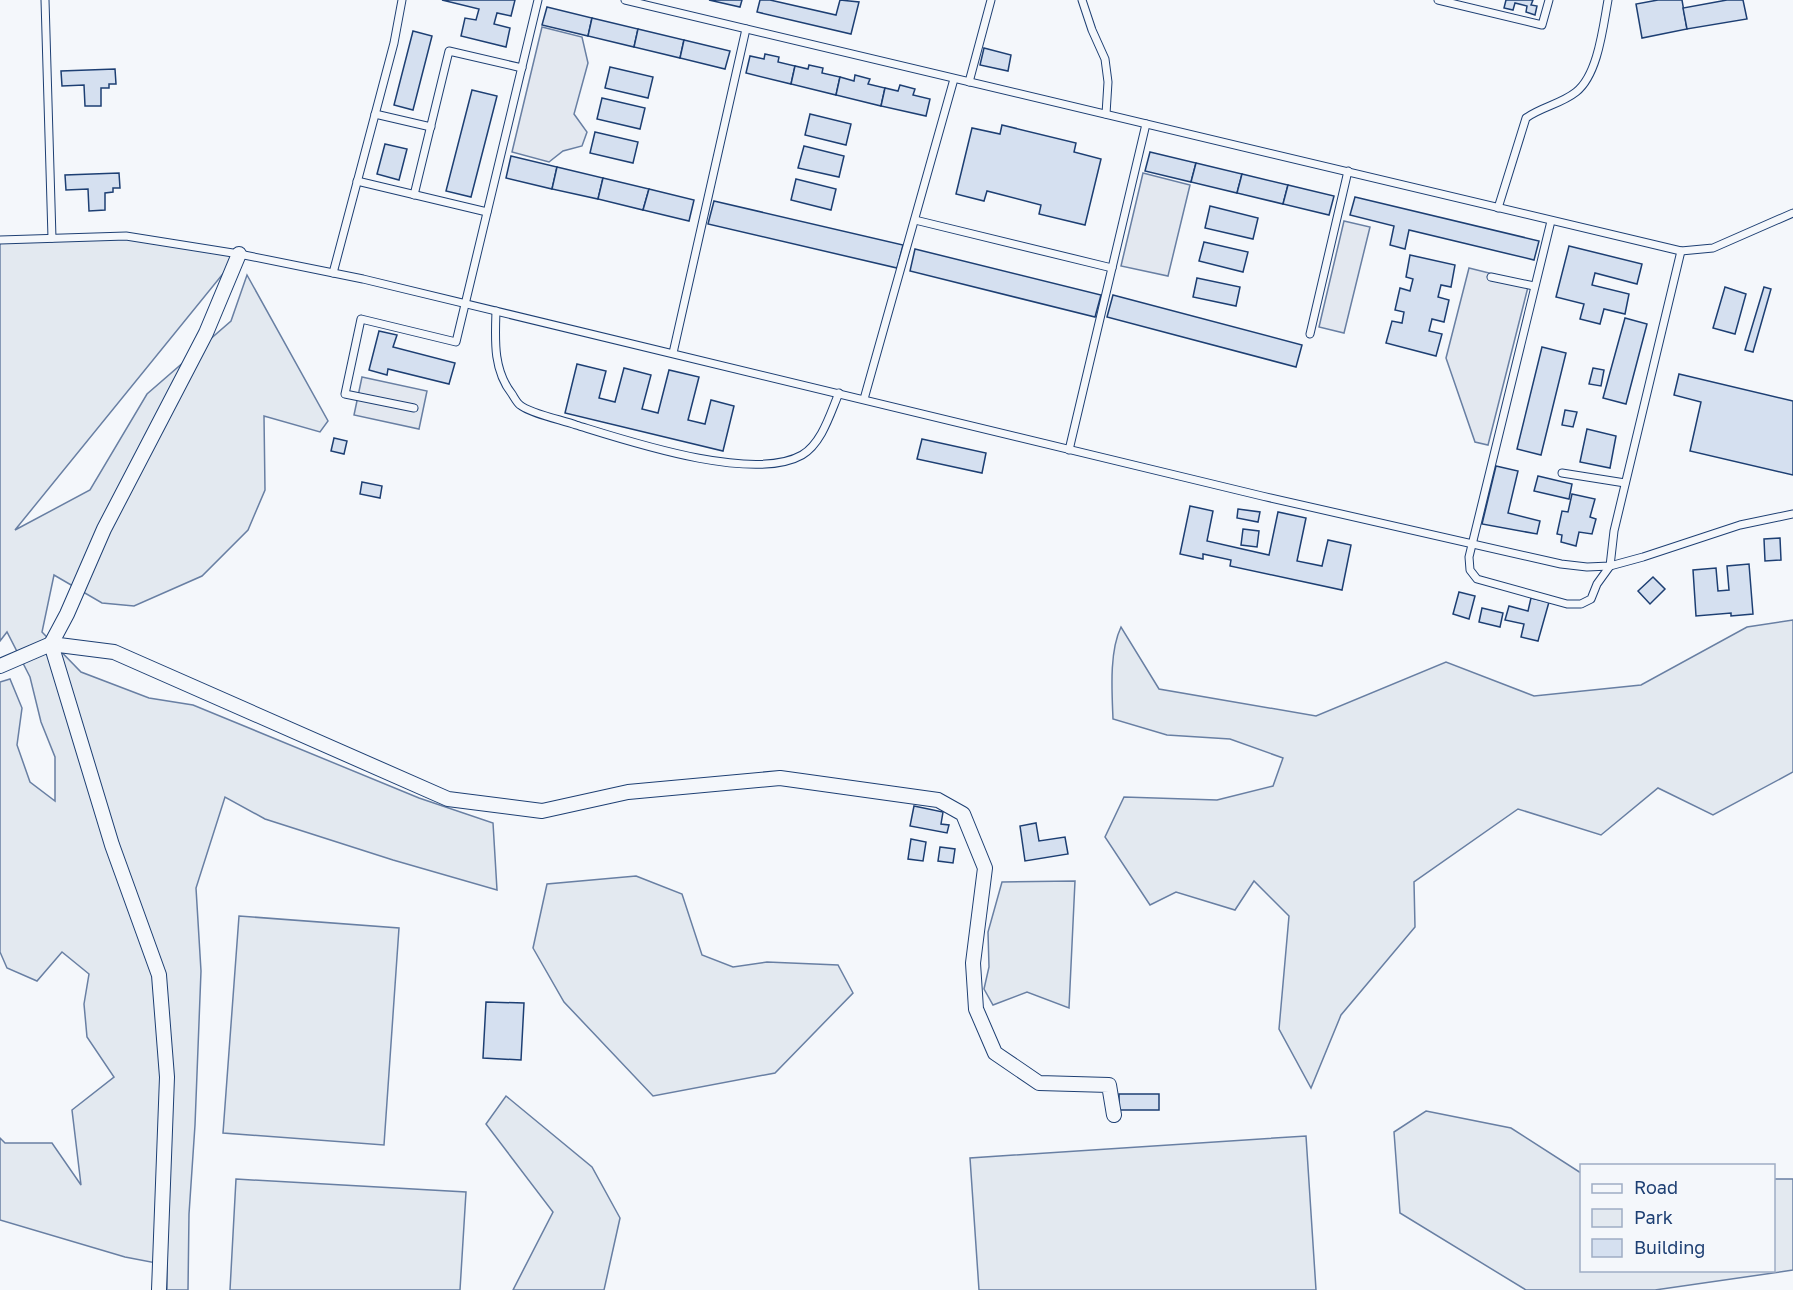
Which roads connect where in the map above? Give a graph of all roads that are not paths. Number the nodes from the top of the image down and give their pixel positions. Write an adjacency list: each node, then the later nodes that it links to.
1 (45, 0): 26 (lane)
2 (402, 0): 14 (lane)
3 (538, 0): 11 (lane)
4 (625, 0): 10 (lane)
5 (991, 0): 13 (lane)
6 (1082, 0): 15 (lane)
7 (1438, 0): 8 (lane)
8 (1548, 0)
9 (1608, 0): 21 (lane)
10 (747, 29): 12 (lane); 37 (lane)
11 (522, 68): 17 (lane); 22 (lane)
12 (954, 79): 13 (lane); 24 (lane)
13 (969, 82): 15 (lane)
14 (375, 114): 17 (lane); 19 (lane)
15 (1106, 114): 16 (lane)
16 (1146, 124): 18 (lane); 30 (lane)
17 (431, 127): 20 (lane)
18 (1348, 171): 21 (lane); 36 (lane)
19 (357, 181): 20 (lane); 31 (lane)
20 (414, 195): 22 (lane)
21 (1498, 208): 25 (lane)
22 (487, 212): 34 (lane)
23 (1793, 213): 28 (lane)
24 (915, 220): 30 (lane); 39 (lane)
25 (1551, 221): 28 (lane); 33 (lane)
26 (52, 238): 27 (lane); 29 (lane)
27 (0, 240)
28 (1681, 252): 43 (lane)
29 (238, 254): 31 (lane); 47 (street)
30 (1112, 268): 41 (lane)
31 (333, 273): 34 (lane)
32 (1491, 278): 33 (lane)
33 (1534, 286): 45 (lane)
34 (465, 304): 35 (lane); 40 (lane)
35 (496, 311): 37 (lane); 38 (lane)
36 (1310, 334)
37 (673, 353): 38 (lane)
38 (838, 393): 39 (lane)
39 (864, 399): 41 (lane)
40 (414, 408)
41 (1069, 450): 45 (lane)
42 (1562, 473): 43 (lane)
43 (1625, 483): 46 (lane)
44 (1793, 514): 46 (lane)
45 (1470, 543): 46 (lane); 46 (lane)
46 (1610, 566)
47 (51, 644): 48 (street); 49 (street); 50 (street)
48 (0, 666)
49 (1114, 1115)
50 (159, 1290)

